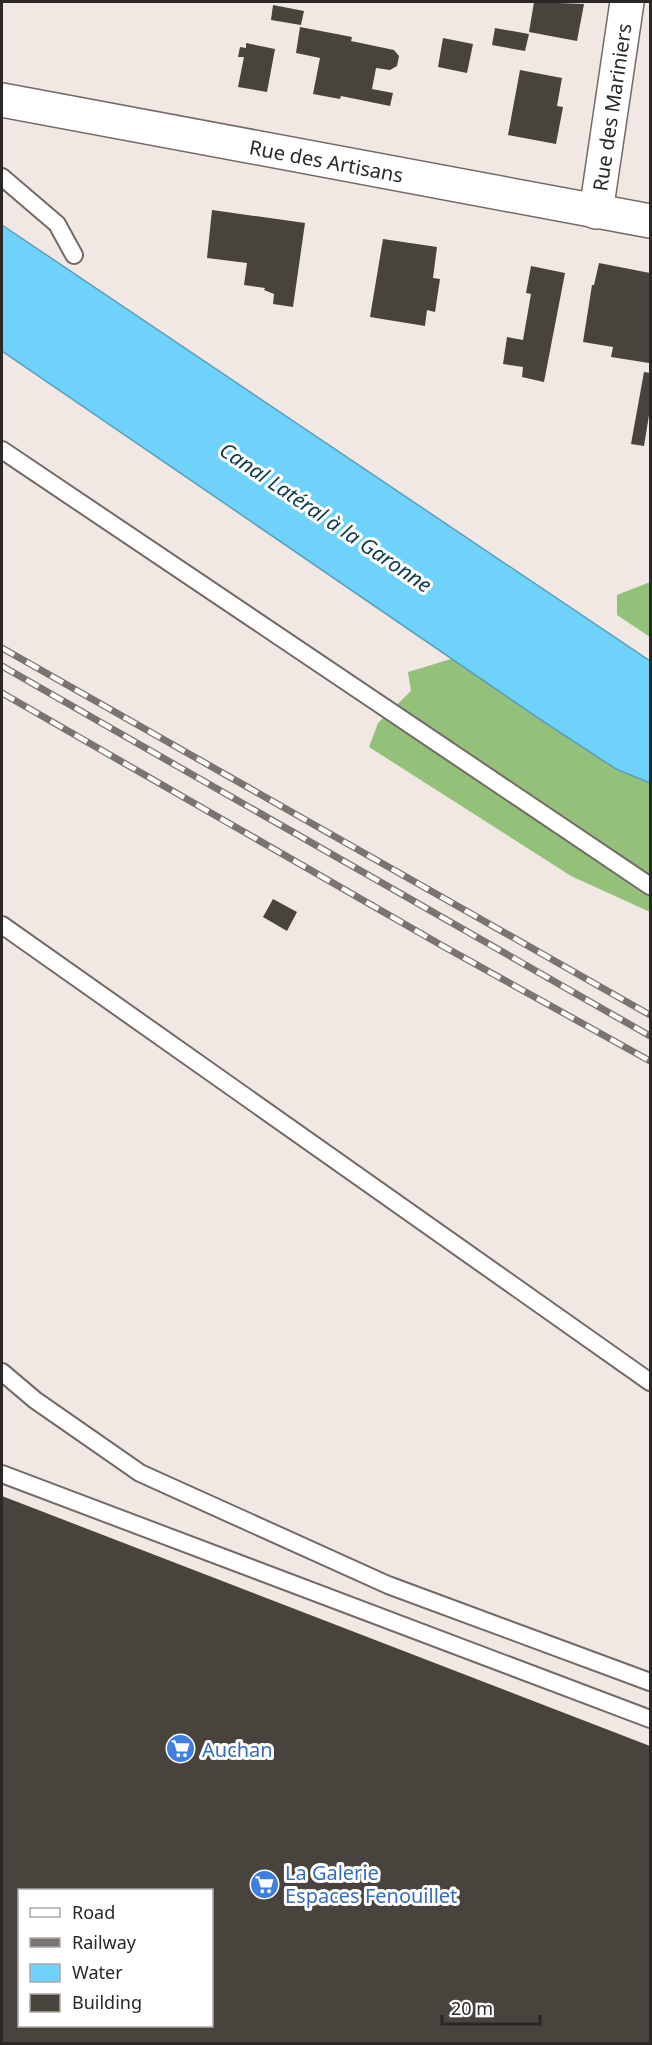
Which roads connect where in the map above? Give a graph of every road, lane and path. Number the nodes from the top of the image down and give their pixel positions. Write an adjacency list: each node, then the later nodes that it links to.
1 (627, 2): 4 (street, Rue des Mariniers)
2 (2, 100): 4 (street, Rue des Artisans)
3 (2, 177): 6 (lane)
4 (596, 212): 5 (street, Rue des Artisans)
5 (651, 221)
6 (74, 255)
7 (2, 450): 8 (lane)
8 (651, 886)
9 (2, 925): 11 (lane)
10 (2, 1372): 13 (lane)
11 (651, 1382)
12 (2, 1474): 14 (lane)
13 (651, 1682)
14 (651, 1719)

